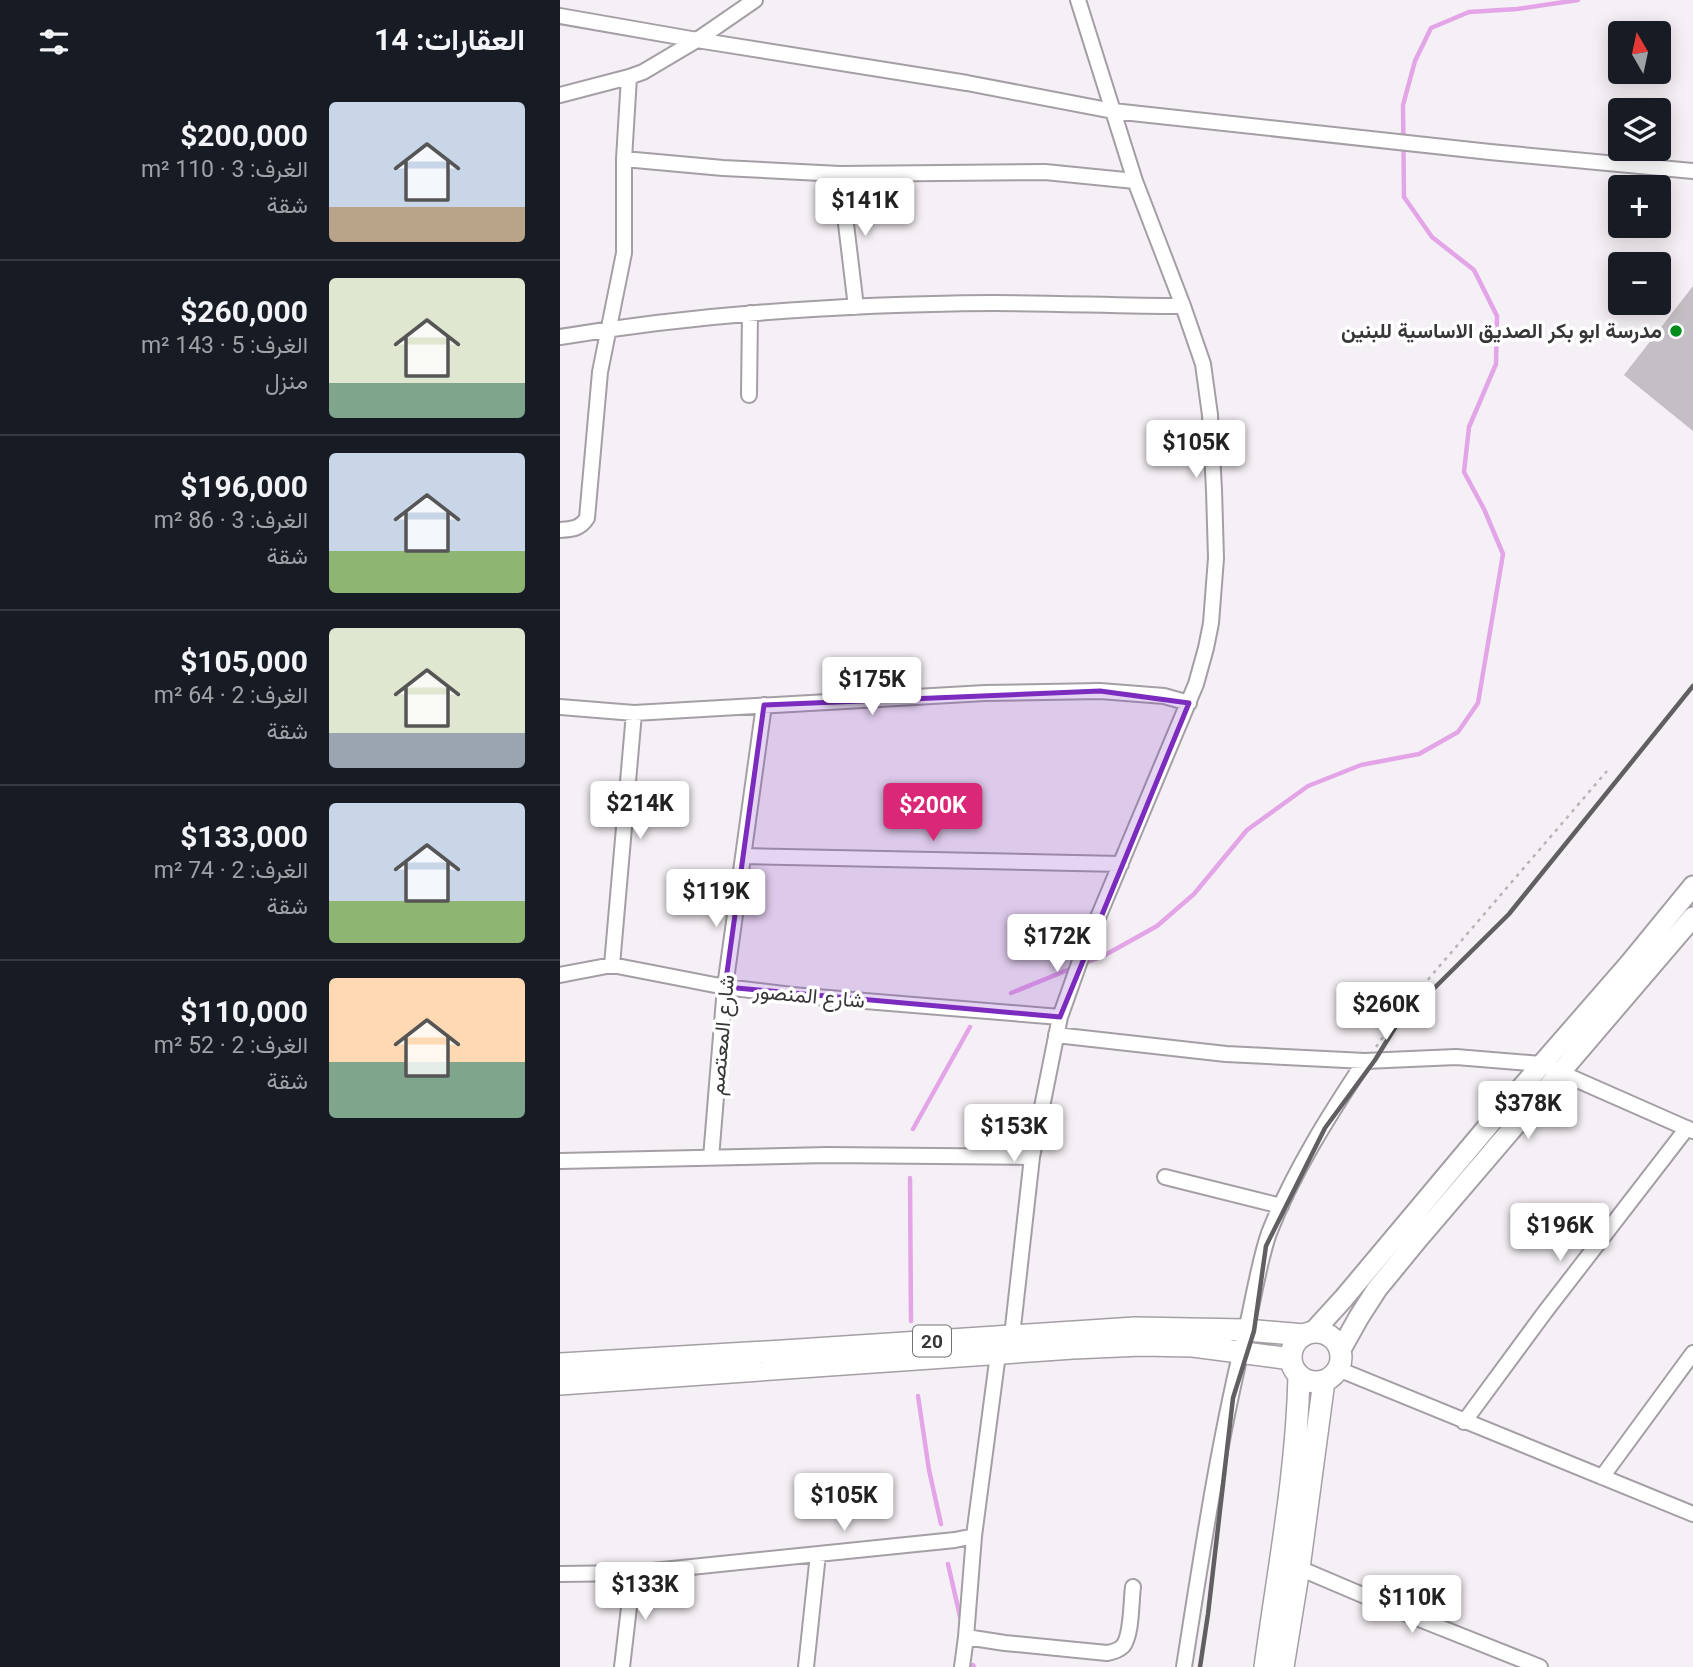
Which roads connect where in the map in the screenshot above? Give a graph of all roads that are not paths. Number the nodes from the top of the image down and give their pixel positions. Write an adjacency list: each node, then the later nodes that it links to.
1 (755, 0): 4 (street)
2 (1078, 0): 7 (street)
3 (560, 16): 4 (street)
4 (697, 40): 5 (street); 7 (street)
5 (629, 77): 6 (street); 8 (street)
6 (560, 95)
7 (1112, 111): 9 (street); 11 (street)
8 (624, 159): 10 (street); 15 (street)
9 (1693, 171)
10 (840, 174): 11 (street); 13 (street)
11 (1135, 181): 12 (street)
12 (1183, 306): 13 (street); 19 (street)
13 (856, 307): 14 (street)
14 (750, 313): 15 (street); 17 (street)
15 (610, 328): 16 (street); 18 (street)
16 (560, 337)
17 (749, 394)
18 (560, 530)
19 (1189, 703): 20 (street); 24 (street)
20 (764, 705): 22 (street); 23 (street, شارع المعتصم)
21 (560, 707): 22 (street)
22 (634, 713): 27 (street)
23 (744, 856): 24 (street); 29 (street, شارع المعتصم)
24 (1121, 864): 30 (street)
25 (1693, 886): 33 (main road)
26 (1693, 917): 34 (main road)
27 (612, 965): 28 (street, شارع المنصور); 29 (street, شارع المنصور)
28 (560, 975)
29 (725, 987): 30 (street, شارع المنصور); 37 (street, شارع المعتصم)
30 (1060, 1017): 31 (street)
31 (1056, 1035): 32 (street); 36 (street)
32 (1365, 1061): 33 (street); 40 (street)
33 (1541, 1064): 34 (street); 42 (main road)
34 (1560, 1071): 35 (street); 49 (main road)
35 (1690, 1129): 51 (street)
36 (1032, 1157): 37 (street); 43 (street)
37 (711, 1158): 38 (street)
38 (560, 1161)
39 (1166, 1177): 40 (street)
40 (1281, 1206): 41 (street)
41 (1246, 1330): 42 (main road, 20); 43 (main road, 20); 44 (street)
42 (1308, 1334): 48 (main road); 49 (main road, 20)
43 (1012, 1336): 47 (main road, 20)
44 (1240, 1353): 46 (main road, 20); 48 (main road, 20); 64 (street)
45 (1693, 1353): 52 (street)
46 (998, 1354): 50 (main road, 20); 54 (street)
47 (560, 1363)
48 (1295, 1367): 49 (main road, 20); 65 (main road)
49 (1334, 1367): 51 (street); 56 (main road)
50 (560, 1384)
51 (1464, 1422): 52 (street)
52 (1602, 1478): 53 (street)
53 (1693, 1514)
54 (974, 1536): 55 (street); 60 (street)
55 (818, 1554): 57 (street); 62 (street)
56 (1299, 1568): 66 (main road); 67 (street)
57 (633, 1573): 58 (street); 61 (street)
58 (560, 1574)
59 (1133, 1587): 60 (street)
60 (966, 1637): 63 (street)
61 (622, 1667)
62 (806, 1667)
63 (962, 1667)
64 (1184, 1667)
65 (1265, 1667)
66 (1283, 1667)
67 (1540, 1667)

